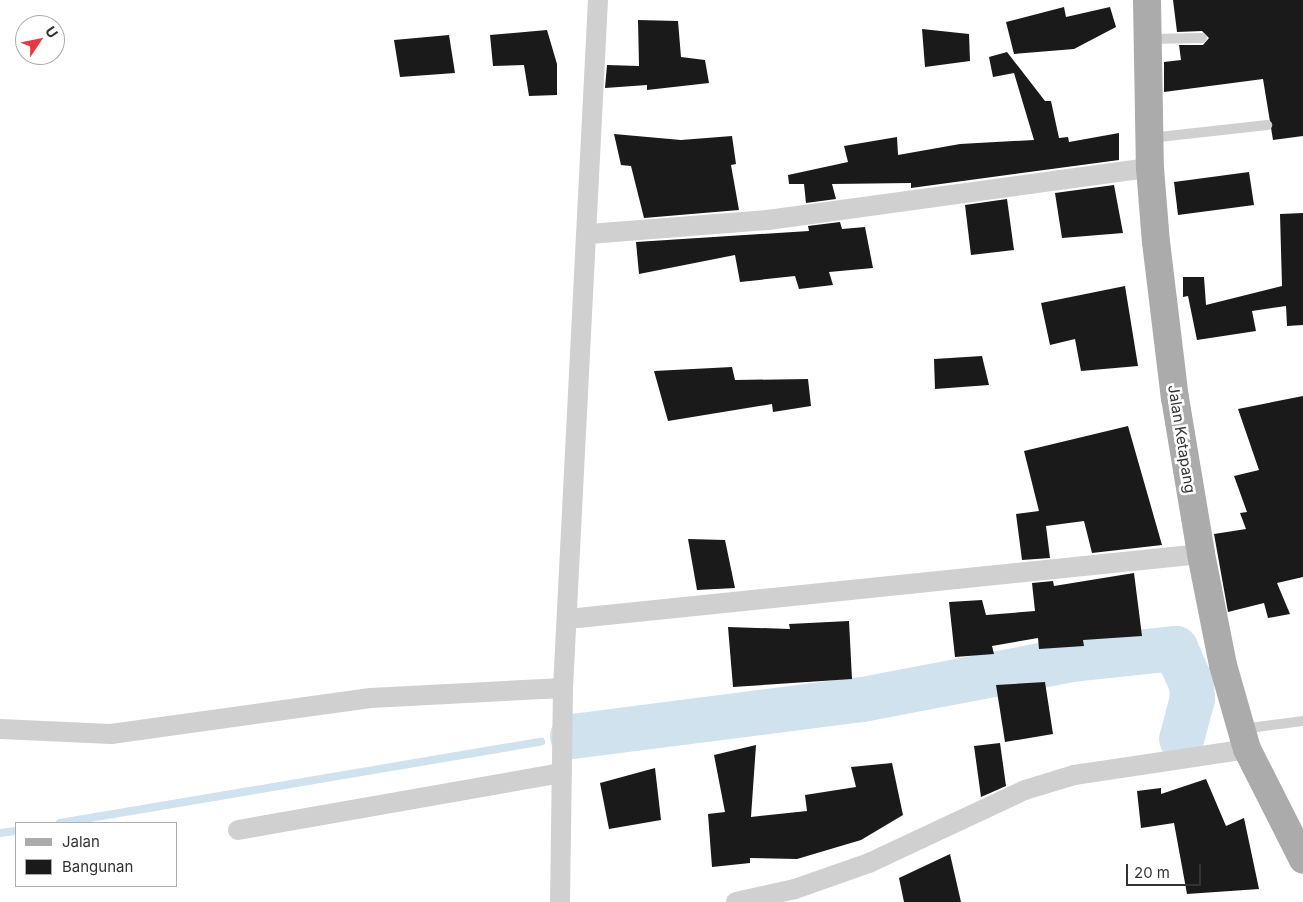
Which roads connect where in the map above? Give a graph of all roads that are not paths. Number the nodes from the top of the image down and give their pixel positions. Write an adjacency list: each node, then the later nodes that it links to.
1 (598, 0): 8 (street)
2 (1146, 0): 4 (main road, Jalan Ketapang)
3 (1202, 38): 4 (lane)
4 (1148, 40): 6 (main road, Jalan Ketapang)
5 (1266, 125): 6 (lane)
6 (1149, 138): 7 (main road, Jalan Ketapang)
7 (1150, 168): 8 (street); 9 (main road, Jalan Ketapang)
8 (589, 234): 10 (street)
9 (1202, 554): 10 (street); 14 (main road, Jalan Ketapang)
10 (568, 619): 11 (street)
11 (562, 688): 13 (street); 15 (street)
12 (1303, 721): 14 (lane)
13 (0, 729)
14 (1244, 739): 17 (main road, Jalan Ketapang); 19 (street)
15 (562, 773): 16 (street); 18 (street)
16 (238, 830)
17 (1303, 860)
18 (560, 902)
19 (736, 902)

